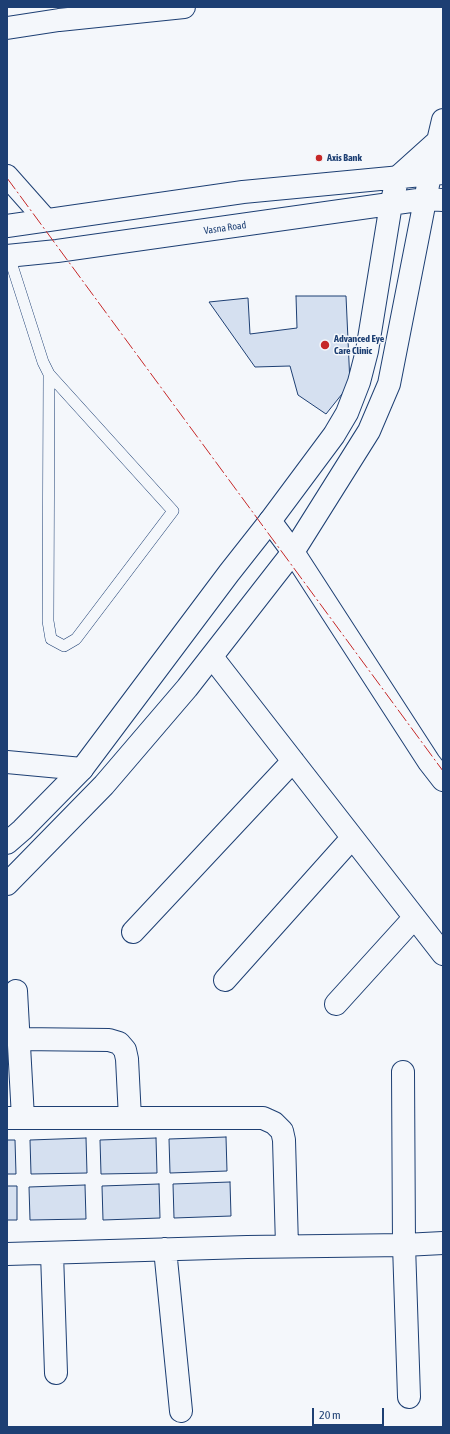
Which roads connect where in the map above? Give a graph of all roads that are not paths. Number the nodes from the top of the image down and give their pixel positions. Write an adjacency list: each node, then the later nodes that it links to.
1 (184, 7): 2 (street)
2 (7, 28)
3 (443, 120): 4 (street)
4 (438, 141): 5 (street); 7 (street)
5 (437, 174): 7 (street); 8 (street)
6 (7, 176): 10 (street)
7 (398, 177): 9 (street); 10 (street)
8 (434, 199): 9 (street, Vasna Road); 15 (street)
9 (391, 204): 12 (street, Vasna Road); 14 (street)
10 (46, 220): 11 (street)
11 (7, 226)
12 (8, 256): 13 (lane)
13 (49, 374): 13 (lane)
14 (270, 521): 15 (street); 19 (street)
15 (293, 552): 16 (street); 20 (street)
16 (212, 657): 17 (street); 23 (street)
17 (293, 761): 21 (street); 25 (street)
18 (7, 762): 19 (street)
19 (82, 769): 22 (street)
20 (443, 780)
21 (352, 838): 24 (street); 27 (street)
22 (7, 843)
23 (7, 884)
24 (414, 918): 26 (street); 29 (street)
25 (133, 932)
26 (443, 954)
27 (225, 980)
28 (16, 991): 30 (street)
29 (336, 1004)
30 (19, 1039): 32 (street); 33 (street)
31 (403, 1072): 35 (street)
32 (15, 1118): 33 (street)
33 (130, 1118): 36 (street)
34 (443, 1243): 35 (street)
35 (404, 1245): 36 (street); 41 (street)
36 (287, 1246): 37 (street)
37 (165, 1249): 38 (street); 42 (street)
38 (52, 1253): 39 (street); 40 (street)
39 (7, 1254)
40 (56, 1373)
41 (408, 1397)
42 (181, 1411)

